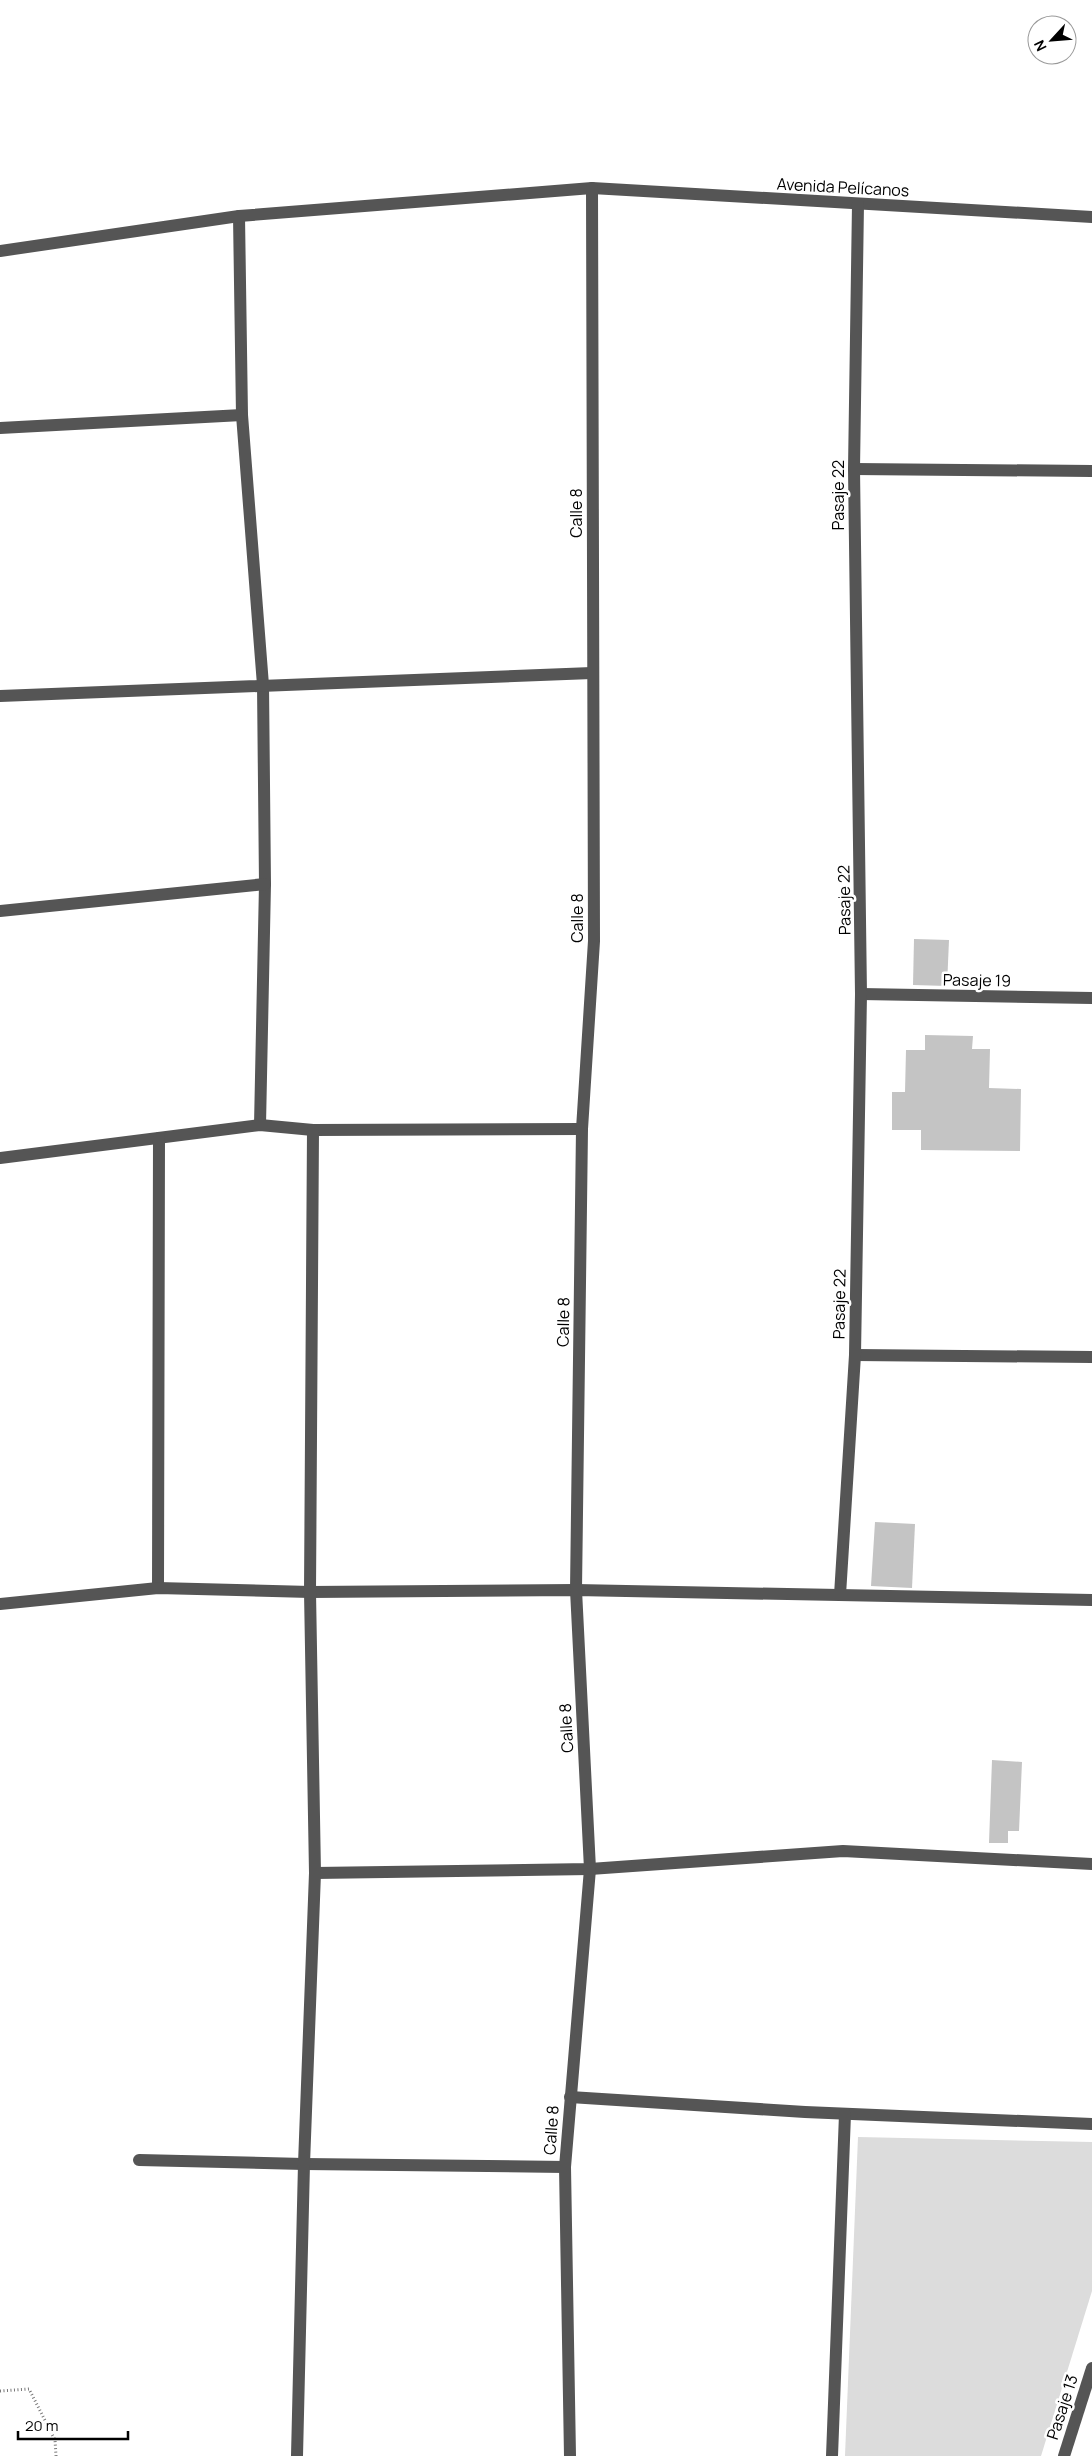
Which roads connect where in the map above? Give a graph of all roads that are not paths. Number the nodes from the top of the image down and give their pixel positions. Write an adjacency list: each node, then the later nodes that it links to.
1 (592, 188): 2 (street, Avenida Pelícanos); 3 (street, Avenida Pelícanos); 10 (street, Calle 8)
2 (858, 204): 4 (street, Avenida Pelícanos); 8 (street, Pasaje 22)
3 (239, 216): 5 (street, Avenida Pelícanos); 6 (street)
4 (1092, 217)
5 (0, 251)
6 (242, 415): 7 (street); 11 (street)
7 (0, 428)
8 (854, 469): 9 (street); 15 (street, Pasaje 22)
9 (1092, 471)
10 (592, 673): 11 (street); 18 (street, Calle 8)
11 (263, 685): 12 (street); 13 (street)
12 (0, 696)
13 (265, 884): 14 (street); 17 (street)
14 (0, 911)
15 (861, 994): 16 (street, Pasaje 19); 22 (street, Pasaje 22)
16 (1092, 998)
17 (260, 1125): 19 (street); 20 (street)
18 (582, 1129): 19 (street); 25 (street, Calle 8)
19 (313, 1130): 26 (street)
20 (159, 1138): 21 (street); 24 (street)
21 (0, 1158)
22 (855, 1355): 23 (street); 27 (street, Pasaje 22)
23 (1092, 1357)
24 (158, 1588): 26 (street); 29 (street)
25 (576, 1590): 26 (street); 27 (street); 31 (street, Calle 8)
26 (310, 1592): 32 (street)
27 (840, 1595): 28 (street)
28 (1092, 1600)
29 (0, 1604)
30 (1092, 1864): 31 (street)
31 (590, 1869): 32 (street); 33 (street, Calle 8)
32 (315, 1874): 37 (street)
33 (570, 2097): 34 (street); 38 (street, Calle 8)
34 (845, 2114): 35 (street); 42 (street)
35 (1092, 2124)
36 (139, 2160): 37 (street)
37 (304, 2164): 38 (street); 40 (street)
38 (565, 2167): 41 (street, Calle 8)
39 (1092, 2368): 43 (street, Pasaje 13)
40 (297, 2456)
41 (570, 2456)
42 (832, 2456)
43 (1064, 2456)

